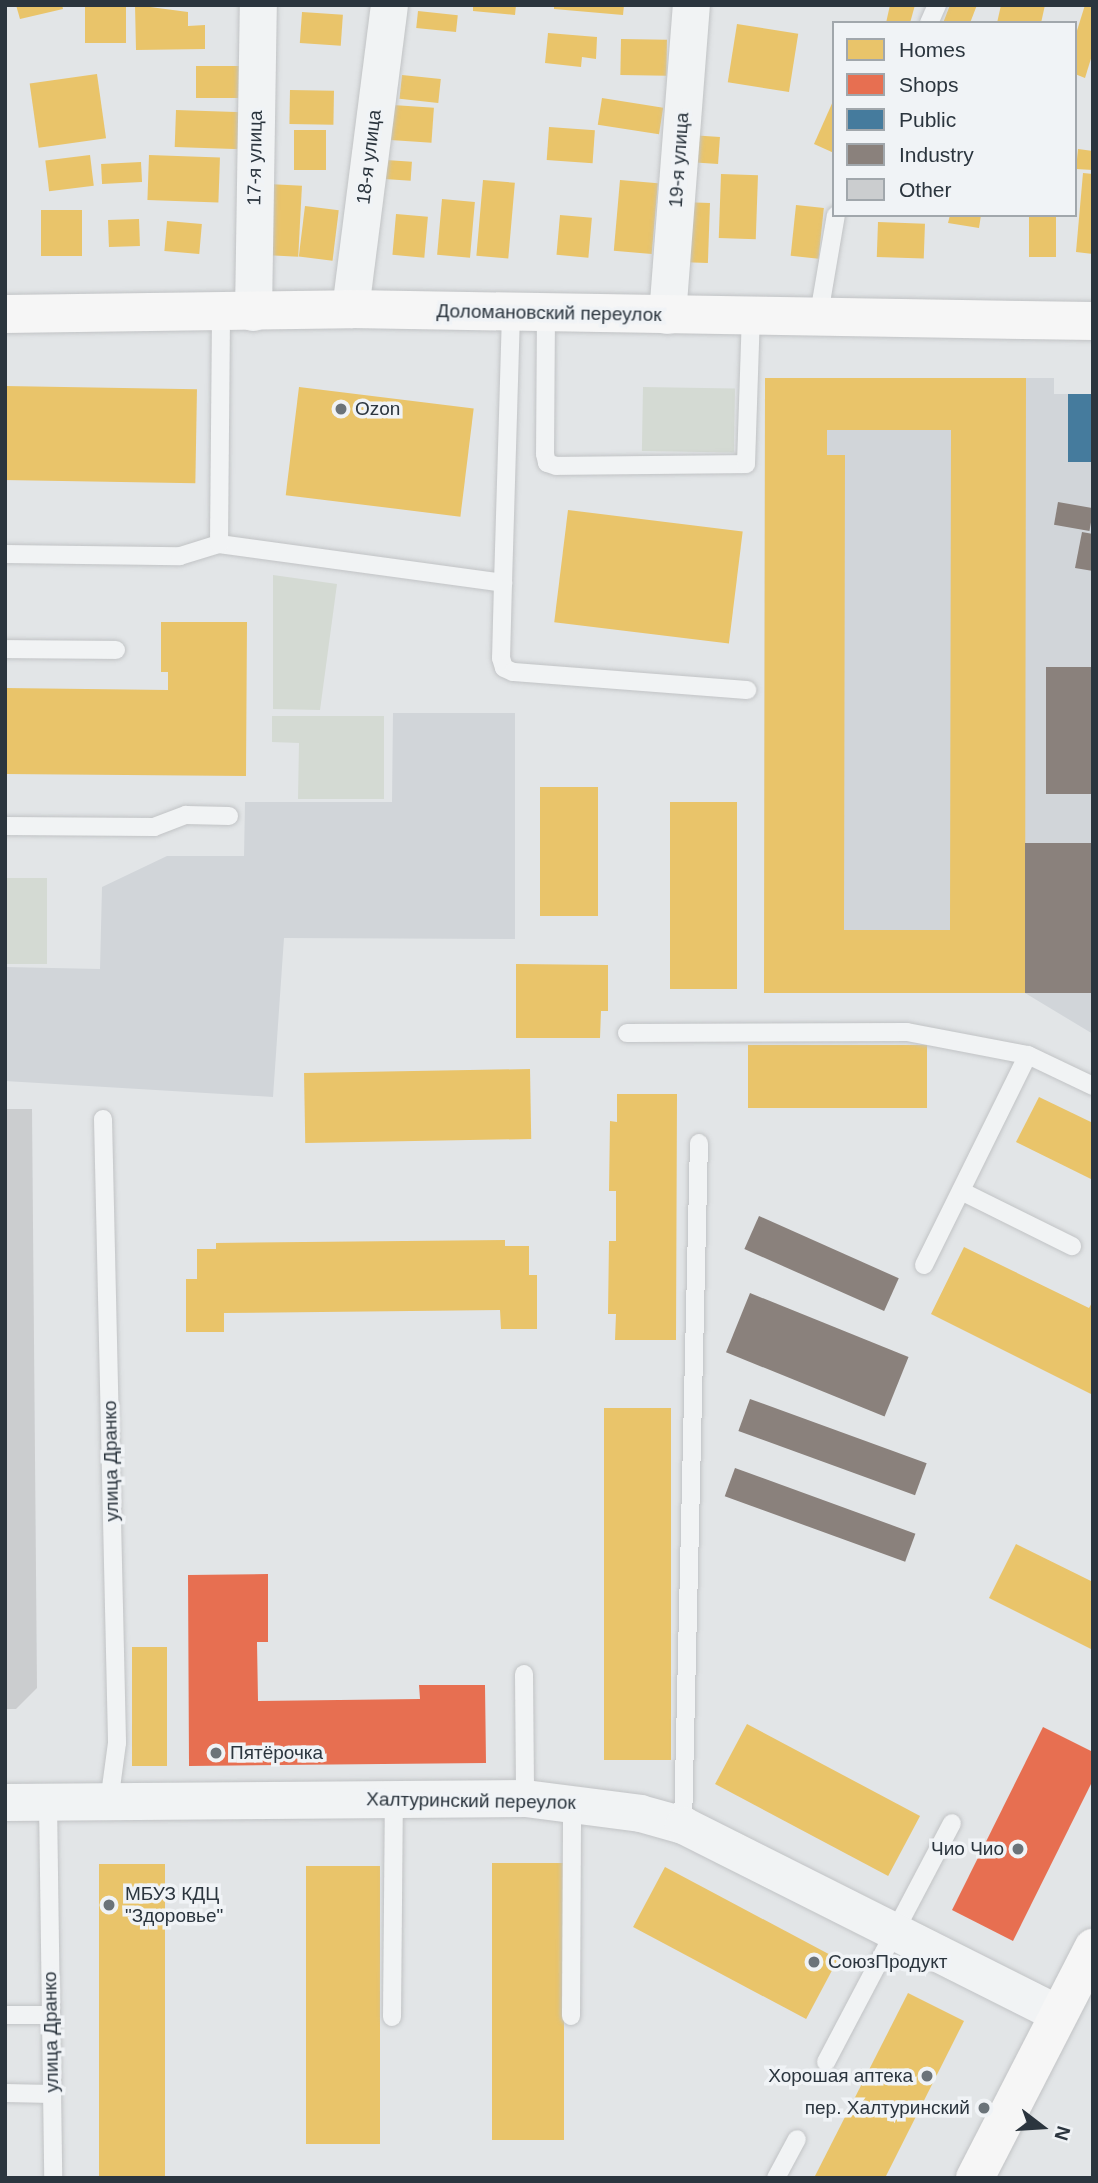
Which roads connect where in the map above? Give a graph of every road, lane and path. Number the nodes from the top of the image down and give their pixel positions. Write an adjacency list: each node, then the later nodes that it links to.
1 (258, 5): 8 (street, 17-я улица)
2 (389, 5): 7 (street, 18-я улица)
3 (691, 5): 12 (street, 19-я улица)
4 (937, 5): 5 (lane)
5 (930, 21)
6 (836, 217): 11 (lane)
7 (350, 309): 8 (street, Доломановский переулок); 9 (street, Доломановский переулок)
8 (237, 312): 10 (street, Доломановский переулок); 15 (lane)
9 (529, 313): 12 (street, Доломановский переулок); 13 (lane); 17 (lane)
10 (5, 314)
11 (819, 314): 13 (street, Доломановский переулок); 14 (street, Доломановский переулок)
12 (667, 315): 13 (street, Доломановский переулок)
13 (751, 315)
14 (1093, 321)
15 (219, 544): 16 (lane); 17 (lane)
16 (5, 554)
17 (503, 583): 20 (lane)
18 (5, 649): 19 (lane)
19 (116, 650)
20 (747, 690)
21 (229, 816): 22 (lane)
22 (5, 826)
23 (627, 1033): 24 (lane)
24 (1028, 1055): 25 (lane); 28 (lane)
25 (1093, 1086)
26 (103, 1119): 36 (lane, улица Дранко)
27 (699, 1143): 39 (lane)
28 (961, 1191): 29 (lane); 30 (lane)
29 (1072, 1246)
30 (924, 1265)
31 (524, 1674): 32 (lane)
32 (525, 1798): 33 (street, Халтуринский переулок); 37 (street, Халтуринский переулок)
33 (394, 1799): 36 (street, Халтуринский переулок); 46 (lane)
34 (5, 1802): 35 (street, Халтуринский переулок)
35 (48, 1802): 36 (street, Халтуринский переулок); 44 (lane, улица Дранко)
36 (109, 1802)
37 (572, 1802): 39 (street, Халтуринский переулок); 45 (lane)
38 (951, 1823): 40 (lane)
39 (683, 1825): 40 (street, Халтуринский переулок)
40 (893, 1930): 42 (street, Халтуринский переулок); 47 (lane)
41 (1093, 1948): 42 (street)
42 (1058, 2014): 53 (street)
43 (5, 2015): 44 (lane)
44 (51, 2015): 49 (lane, улица Дранко)
45 (571, 2016)
46 (392, 2017)
47 (826, 2062)
48 (5, 2093): 49 (lane)
49 (52, 2094): 51 (lane, улица Дранко)
50 (797, 2139): 52 (lane)
51 (53, 2178)
52 (776, 2178)
53 (975, 2178)

